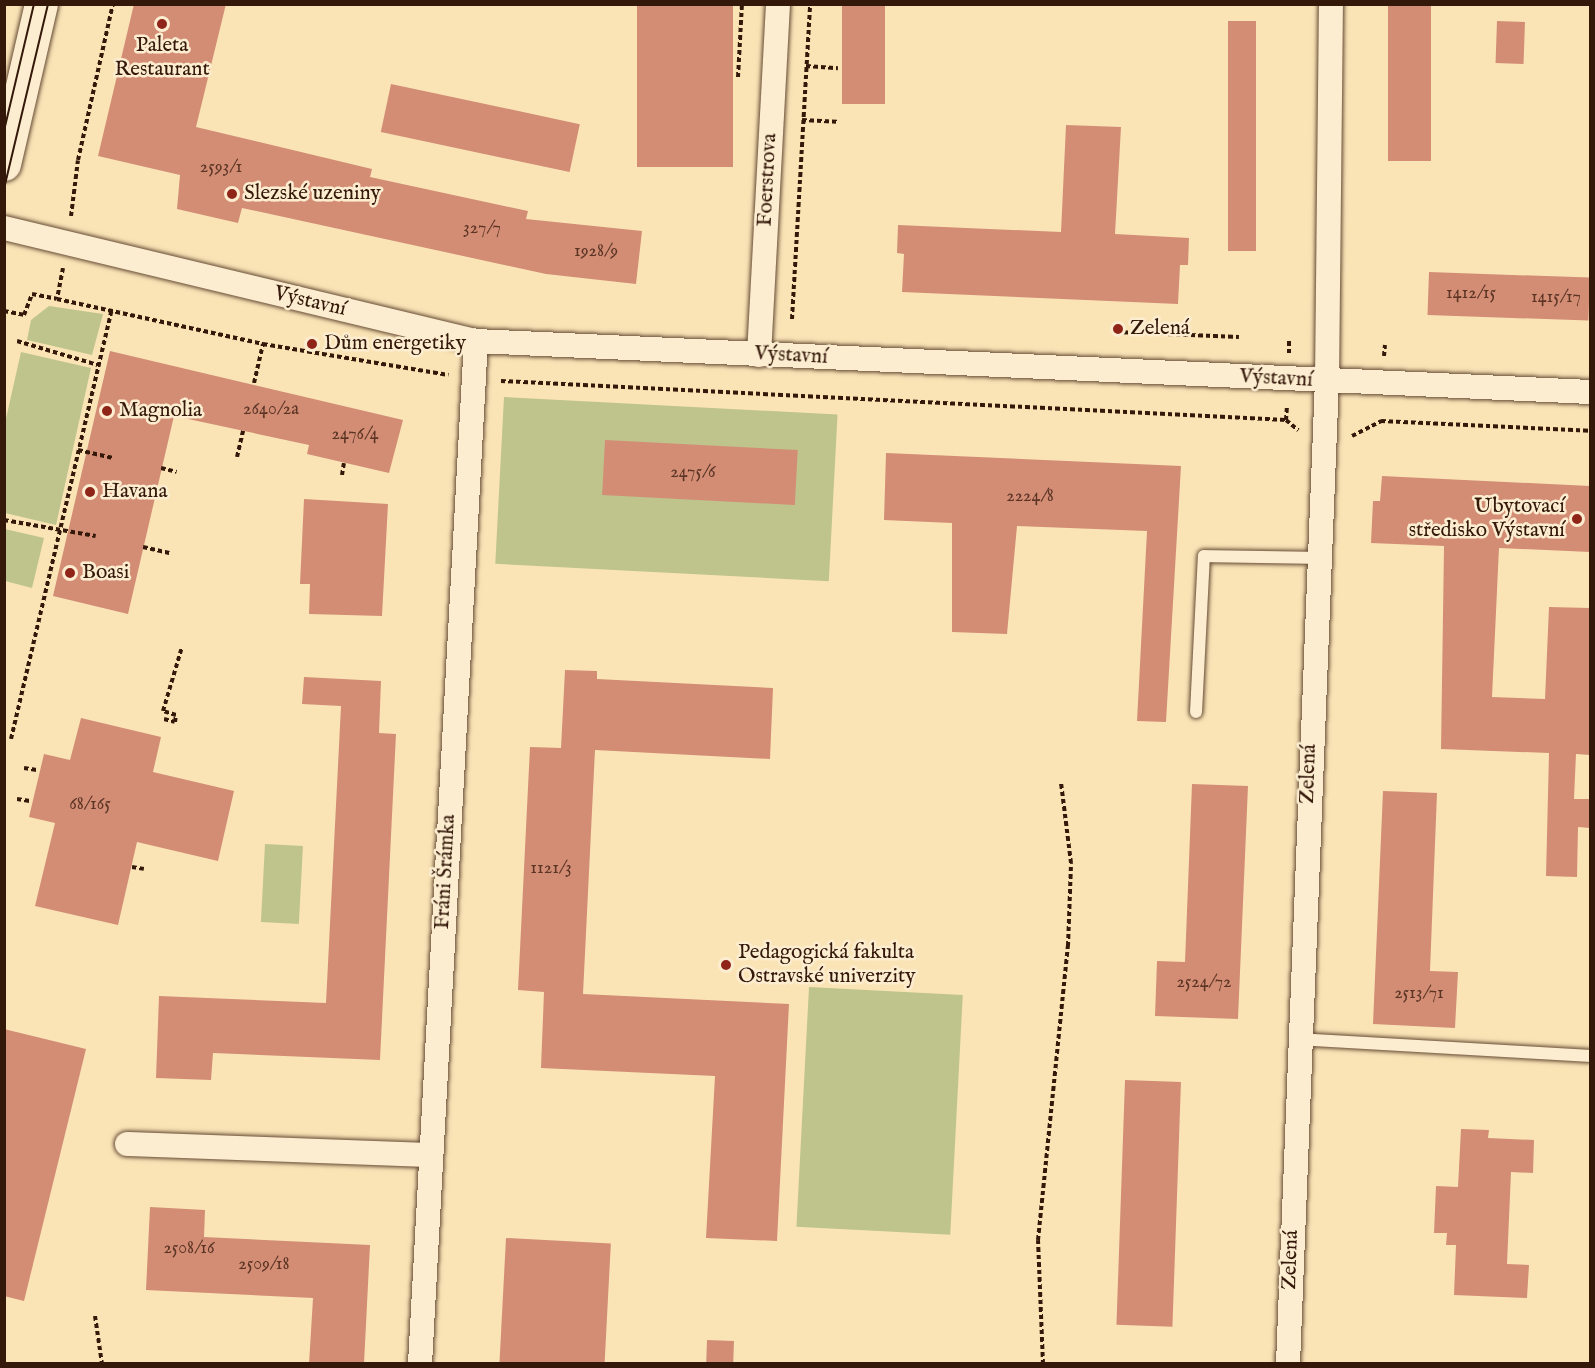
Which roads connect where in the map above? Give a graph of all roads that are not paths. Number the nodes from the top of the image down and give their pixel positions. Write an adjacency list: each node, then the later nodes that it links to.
1 (42, 4): 4 (main road)
2 (778, 4): 7 (street, Foerstrova)
3 (1331, 4): 8 (street, Zelená)
4 (4, 164)
5 (4, 228): 6 (street, Výstavní)
6 (476, 341): 7 (street, Výstavní); 15 (street, Fráni Šrámka)
7 (759, 355): 8 (street, Výstavní)
8 (1327, 381): 9 (street, Výstavní); 10 (street, Zelená)
9 (1590, 392)
10 (1319, 558): 11 (lane); 12 (street, Zelená)
11 (1196, 712)
12 (1298, 1039): 13 (lane); 17 (street, Zelená)
13 (1590, 1056)
14 (127, 1144): 15 (street)
15 (430, 1155): 16 (street, Fráni Šrámka)
16 (420, 1364)
17 (1288, 1364)

